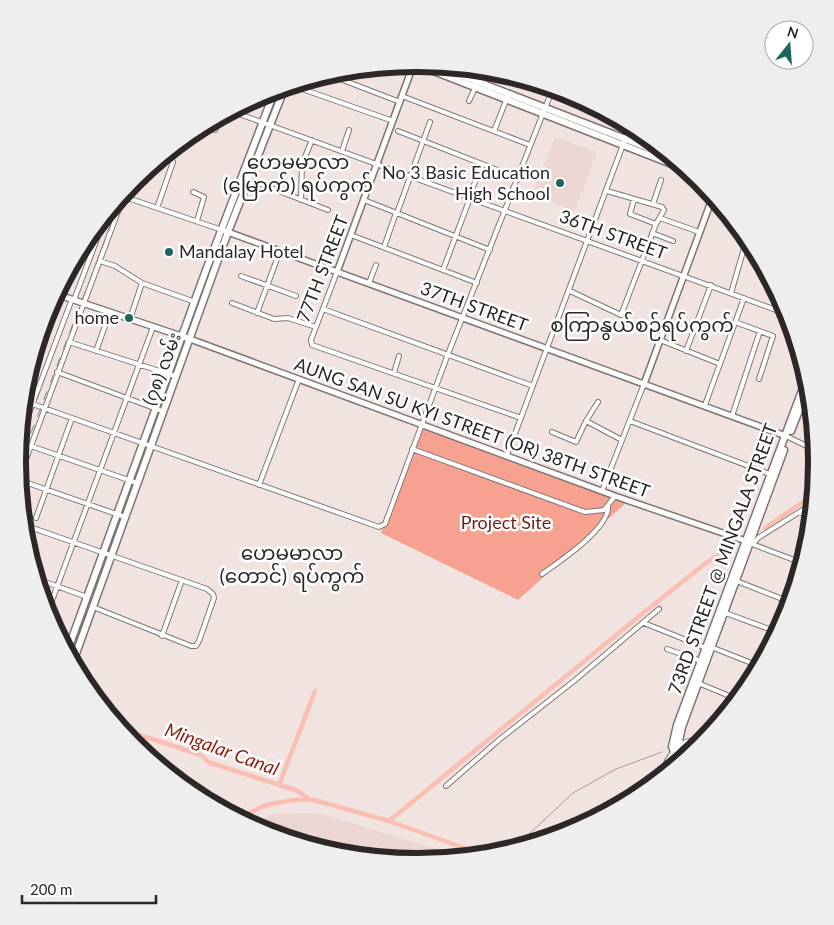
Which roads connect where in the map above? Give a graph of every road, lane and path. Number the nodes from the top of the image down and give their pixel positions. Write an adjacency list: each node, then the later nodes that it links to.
1 (411, 72): 11 (street, 77TH STREET)
2 (441, 73): 5 (main road)
3 (456, 74): 13 (main road)
4 (342, 79): 11 (street)
5 (476, 86): 9 (main road); 12 (street)
6 (302, 89): 15 (street)
7 (282, 95): 18 (main road, (၇၈) လမ်း)
8 (551, 95): 13 (street)
9 (507, 98): 13 (main road); 21 (street)
10 (272, 99): 16 (main road, (၇၈) လမ်း)
11 (401, 99): 15 (street, 77TH STREET); 21 (street)
12 (470, 101)
13 (545, 111): 25 (main road); 26 (street)
14 (240, 114): 16 (street, 36TH STREET)
15 (393, 121): 30 (street, 77TH STREET)
16 (263, 122): 18 (street, 36TH STREET); 53 (main road, (၇၈) လမ်း)
17 (430, 122): 24 (street)
18 (271, 125): 23 (street, 36TH STREET); 34 (main road, (၇၈) လမ်း)
19 (349, 130): 27 (street)
20 (398, 131): 24 (street)
21 (494, 131): 26 (street)
22 (627, 134): 25 (street)
23 (312, 140): 27 (street, 36TH STREET); 41 (street)
24 (422, 140): 32 (street); 33 (street)
25 (624, 142): 28 (main road); 36 (street)
26 (530, 145): 33 (street)
27 (342, 151): 30 (street, 36TH STREET)
28 (659, 155)
29 (173, 162): 45 (street)
30 (377, 165): 32 (street, 36TH STREET); 42 (street, 77TH STREET)
31 (478, 174): 39 (street)
32 (409, 176): 39 (street, 36TH STREET); 49 (street)
33 (518, 178): 47 (street)
34 (248, 179): 41 (street); 53 (main road, (၇၈) လမ်း)
35 (660, 180): 43 (street)
36 (607, 190): 40 (street); 59 (street)
37 (193, 192): 51 (street)
38 (129, 198): 45 (street, 37TH STREET)
39 (469, 198): 47 (street, 36TH STREET); 57 (street)
40 (634, 199): 43 (street); 52 (street)
41 (301, 200): 46 (street)
42 (364, 200): 49 (street); 56 (street, 77TH STREET)
43 (652, 204): 50 (street)
44 (710, 204): 54 (street)
45 (157, 208): 51 (street, 37TH STREET)
46 (328, 210)
47 (506, 211): 59 (street, 36TH STREET); 63 (street)
48 (117, 212): 66 (street)
49 (397, 213): 57 (street); 61 (street)
50 (660, 218): 52 (street); 54 (street)
51 (197, 221): 53 (street, 37TH STREET)
52 (656, 224): 55 (street)
53 (225, 231): 64 (street, 37TH STREET); 83 (main road, (၇၈) လမ်း); 97 (main road, (၇၈) လမ်း)
54 (699, 232): 70 (street)
55 (652, 233): 60 (street); 65 (street)
56 (351, 234): 61 (street); 69 (street, 77TH STREET)
57 (456, 236): 63 (street); 68 (street)
58 (97, 238): 82 (street)
59 (589, 240): 65 (street, 36TH STREET); 77 (street)
60 (673, 241)
61 (384, 247): 68 (street)
62 (744, 248): 78 (street)
63 (490, 250): 74 (street)
64 (280, 251): 69 (street, 37TH STREET); 76 (street)
65 (641, 259): 70 (street, 36TH STREET); 77 (street)
66 (100, 260): 72 (street); 84 (street)
67 (376, 265): 73 (street)
68 (443, 270): 74 (street)
69 (337, 272): 73 (street, 37TH STREET); 86 (street, 77TH STREET)
70 (684, 275): 75 (street, 36TH STREET); 98 (street)
71 (241, 276): 76 (street)
72 (142, 283): 83 (street); 91 (street)
73 (370, 283): 90 (street, 37TH STREET)
74 (477, 283): 90 (street)
75 (711, 285): 78 (street, 36TH STREET); 102 (street)
76 (267, 286): 79 (street); 89 (street)
77 (570, 291): 100 (street)
78 (731, 293): 81 (street, 36TH STREET)
79 (296, 296)
80 (64, 297): 82 (main road)
81 (744, 298): 87 (street, 36TH STREET); 92 (street)
82 (73, 300): 84 (main road); 119 (street)
83 (195, 302): 96 (main road, (၇၈) လမ်း)
84 (84, 303): 88 (main road); 99 (street)
85 (232, 303): 89 (street)
86 (323, 309): 94 (street, 77TH STREET); 103 (street)
87 (776, 309)
88 (110, 312): 91 (main road); 101 (street)
89 (257, 313): 94 (street)
90 (462, 317): 100 (street, 37TH STREET); 103 (street)
91 (130, 319): 93 (main road)
92 (735, 322): 95 (street); 106 (street)
93 (153, 327): 96 (main road); 105 (street)
94 (316, 327): 108 (street, 77TH STREET)
95 (760, 330): 111 (street); 124 (street)
96 (182, 337): 97 (main road); 109 (main road, (၇၈) လမ်း)
97 (190, 339): 109 (main road, (၇၈) လမ်း); 110 (street, AUNG SAN SU KYI STREET (OR) 38TH STREET)
98 (660, 340): 102 (street); 112 (street)
99 (69, 342): 101 (street); 107 (street)
100 (548, 349): 112 (street, 37TH STREET); 113 (street)
101 (96, 351): 105 (street)
102 (686, 351): 106 (street)
103 (448, 354): 113 (street); 114 (street)
104 (400, 356): 108 (street)
105 (140, 363): 109 (street); 115 (street)
106 (720, 364): 120 (street)
107 (57, 372): 115 (street); 122 (street)
108 (394, 373): 114 (street)
109 (172, 375): 123 (main road, (၇၈) လမ်း)
110 (299, 379): 129 (street, AUNG SAN SU KYI STREET (OR) 38TH STREET); 145 (street)
111 (759, 379)
112 (644, 384): 120 (street, 37TH STREET); 127 (street)
113 (533, 386): 126 (street)
114 (436, 388): 126 (street); 129 (street)
115 (127, 397): 123 (street); 130 (street)
116 (802, 397): 117 (main road, 73RD STREET @ MINGALA STREET)
117 (801, 400): 132 (main road, 73RD STREET @ MINGALA STREET)
118 (598, 402): 128 (street)
119 (32, 404): 121 (street); 122 (street)
120 (705, 405): 124 (street, 37TH STREET)
121 (30, 408)
122 (44, 408): 125 (street); 135 (street)
123 (160, 410): 134 (main road, (၇၈) လမ်း)
124 (732, 416): 132 (street, 37TH STREET)
125 (72, 418): 130 (street); 138 (street)
126 (521, 418): 139 (street)
127 (630, 421): 133 (street); 142 (street)
128 (586, 422): 131 (street); 133 (street)
129 (423, 424): 137 (street); 139 (street, AUNG SAN SU KYI STREET (OR) 38TH STREET)
130 (113, 432): 134 (street); 141 (street)
131 (552, 432)
132 (787, 437): 136 (street, 37TH STREET); 142 (main road, 73RD STREET @ MINGALA STREET)
133 (622, 440): 147 (street)
134 (147, 445): 144 (main road, (၇၈) လမ်း); 145 (street)
135 (31, 446): 138 (street); 140 (street)
136 (807, 446)
137 (412, 449): 145 (street); 150 (street)
138 (60, 455): 141 (street); 146 (street)
139 (507, 455): 147 (street, AUNG SAN SU KYI STREET (OR) 38TH STREET)
140 (26, 459)
141 (100, 470): 144 (street); 149 (street)
142 (772, 475): 159 (main road, 73RD STREET @ MINGALA STREET)
143 (27, 482): 146 (street)
144 (134, 482): 153 (main road, (၇၈) လမ်း); 155 (main road, (၇၈) လမ်း)
145 (258, 485)
146 (47, 490): 149 (street); 156 (street)
147 (602, 491): 148 (street, AUNG SAN SU KYI STREET (OR) 38TH STREET)
148 (615, 496): 150 (street); 159 (street, AUNG SAN SU KYI STREET (OR) 38TH STREET)
149 (88, 504): 153 (street); 158 (street)
150 (608, 506): 163 (street)
151 (805, 509): 152 (street)
152 (800, 512): 154 (street); 159 (street)
153 (117, 514): 155 (street); 160 (main road, (၇၈) လမ်း)
154 (804, 514)
155 (125, 517): 161 (main road, (၇၈) လမ်း)
156 (36, 518)
157 (32, 528): 158 (street)
158 (74, 542): 160 (street); 167 (street)
159 (750, 542): 162 (street); 165 (main road, 73RD STREET @ MINGALA STREET)
160 (103, 552): 161 (street); 168 (main road, (၇၈) လမ်း)
161 (112, 556): 164 (street); 171 (main road, (၇၈) လမ်း)
162 (795, 560)
163 (542, 574)
164 (182, 580): 176 (street); 176 (street)
165 (734, 580): 169 (street); 173 (main road, 73RD STREET @ MINGALA STREET)
166 (45, 582): 167 (street)
167 (58, 586): 168 (street); 170 (street)
168 (86, 597): 178 (main road, (၇၈) လမ်း)
169 (783, 599)
170 (52, 601)
171 (92, 607): 176 (street); 181 (main road, (၇၈) လမ်း)
172 (659, 609): 174 (street)
173 (722, 611): 175 (street); 179 (main road, 73RD STREET @ MINGALA STREET)
174 (644, 623): 179 (street); 188 (street)
175 (770, 629)
176 (162, 636)
177 (69, 639): 178 (street)
178 (72, 640)
179 (708, 647): 182 (main road, 73RD STREET @ MINGALA STREET); 183 (street); 184 (main road, 73RD STREET @ MINGALA STREET)
180 (667, 649): 182 (street)
181 (76, 653)
182 (701, 661): 184 (main road, 73RD STREET @ MINGALA STREET)
183 (752, 663)
184 (696, 682): 185 (street); 186 (main road, 73RD STREET @ MINGALA STREET)
185 (730, 696)
186 (676, 755): 187 (street)
187 (666, 764)
188 (446, 786)

